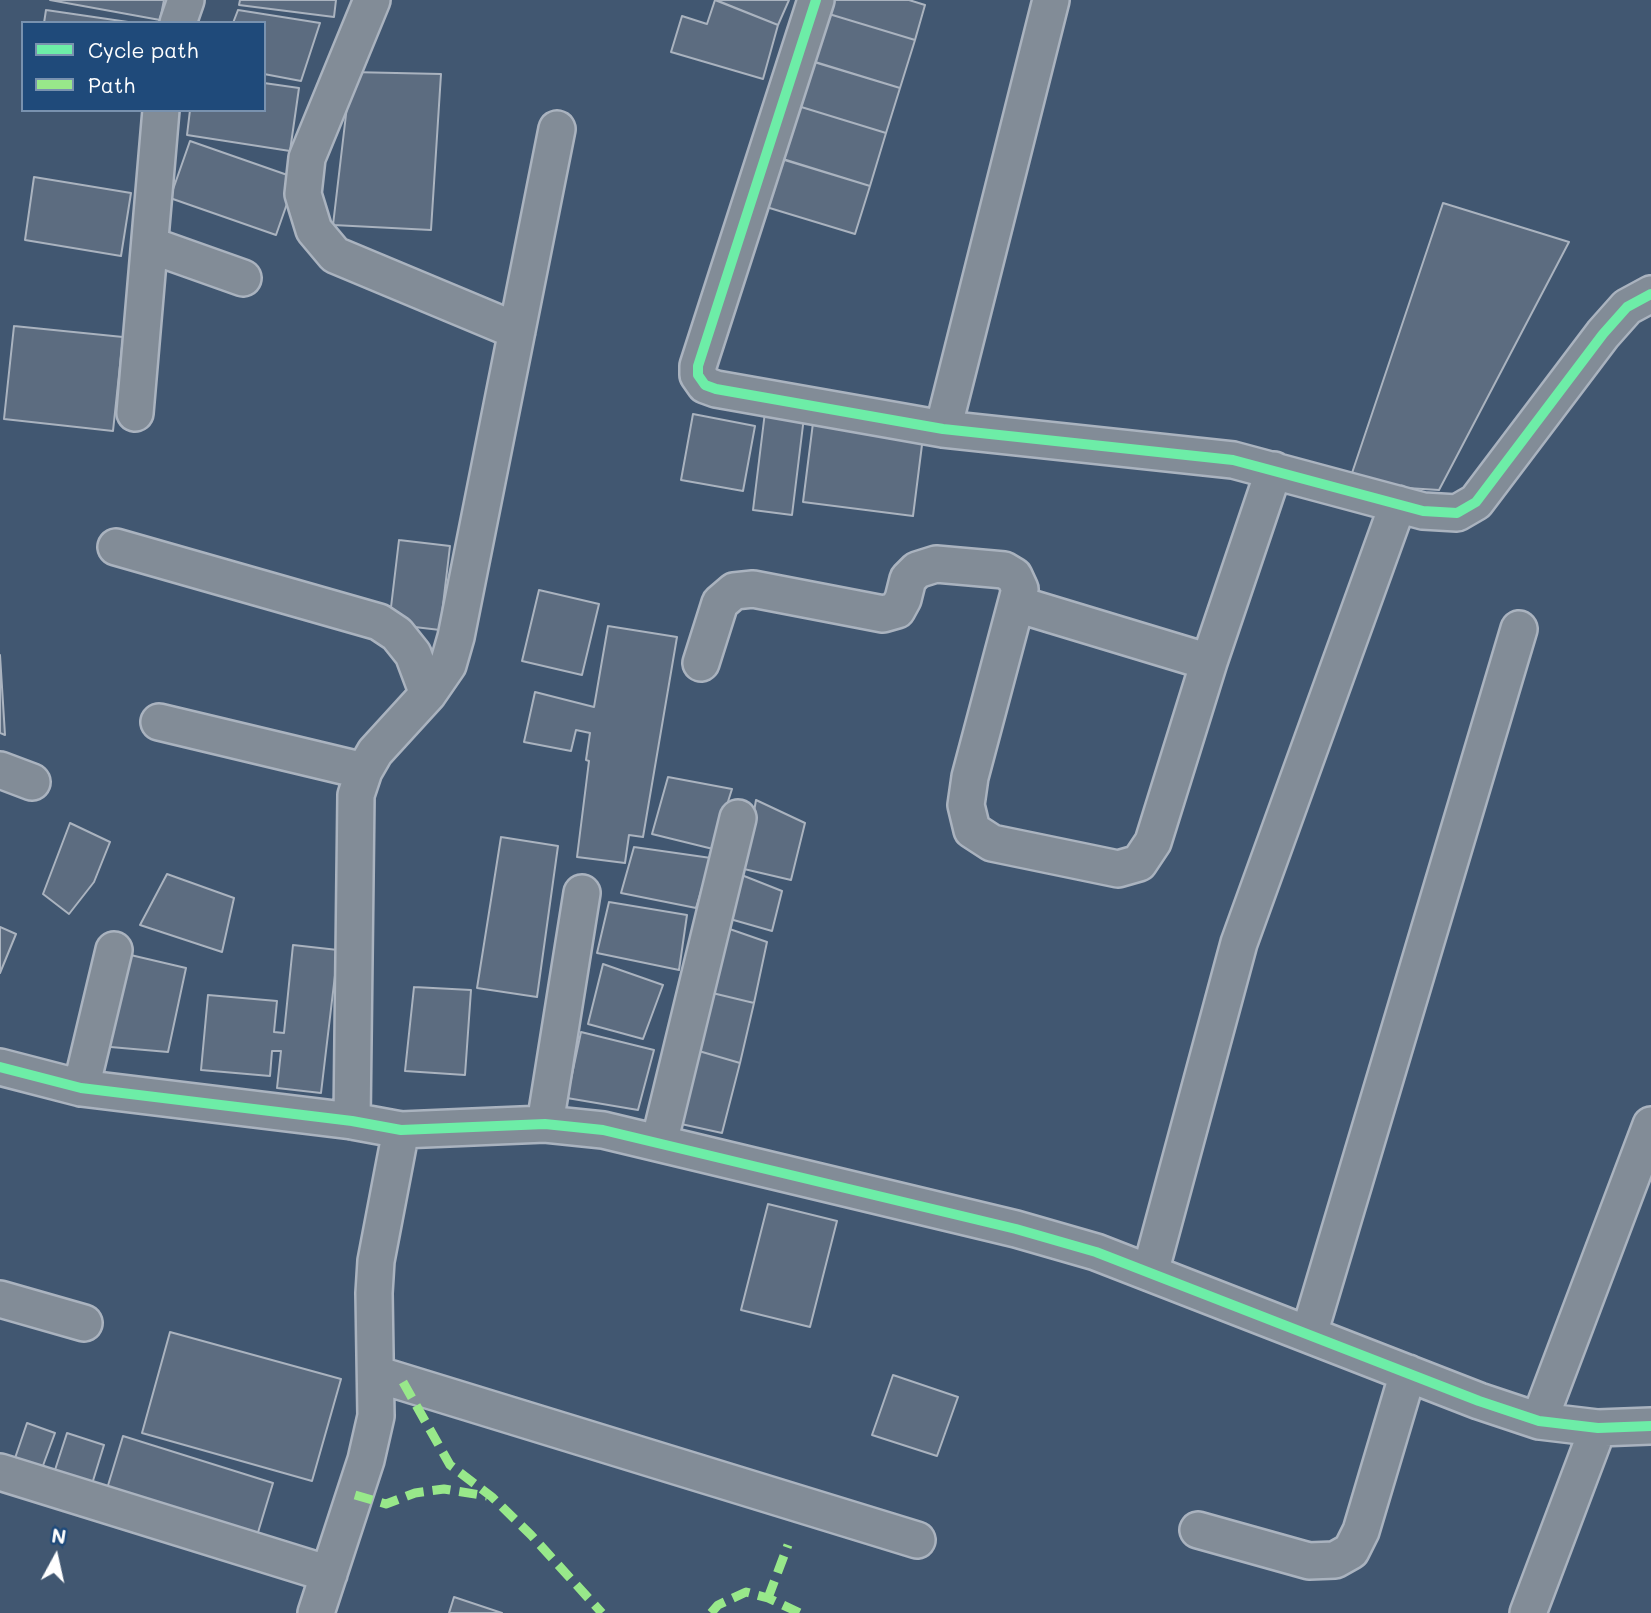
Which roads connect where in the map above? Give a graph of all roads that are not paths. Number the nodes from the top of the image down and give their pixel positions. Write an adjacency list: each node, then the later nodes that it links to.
1 (186, 0): 5 (street)
2 (372, 0): 11 (street)
3 (816, 0): 13 (street)
4 (1051, 0): 13 (street)
5 (179, 21)
6 (161, 112): 8 (street)
7 (557, 129): 11 (street)
8 (150, 244): 9 (street); 12 (street)
9 (243, 278)
10 (1651, 294): 15 (street)
11 (517, 331): 21 (street)
12 (135, 413)
13 (943, 429): 14 (street)
14 (1274, 470): 15 (street); 19 (street)
15 (1398, 504): 34 (street)
16 (116, 547): 21 (street)
17 (1017, 604): 19 (street); 19 (street); 20 (street)
18 (1519, 629): 37 (street)
19 (1209, 662)
20 (701, 663)
21 (428, 694): 23 (street)
22 (159, 722): 23 (street)
23 (364, 771): 29 (street)
24 (738, 818): 33 (street)
25 (582, 893): 30 (street)
26 (114, 950): 28 (street)
27 (0, 1067): 28 (street)
28 (81, 1088): 29 (street)
29 (352, 1121): 32 (street)
30 (545, 1124): 32 (street); 33 (street)
31 (1651, 1125): 40 (street)
32 (401, 1130): 39 (street)
33 (659, 1143): 34 (street)
34 (1150, 1273): 37 (street)
35 (0, 1299): 36 (street)
36 (84, 1323)
37 (1309, 1334): 38 (street)
38 (1408, 1373): 40 (street); 44 (street)
39 (376, 1374): 45 (street); 46 (street)
40 (1539, 1420): 42 (street)
41 (1651, 1426): 42 (street)
42 (1598, 1428): 48 (street)
43 (0, 1472): 46 (street)
44 (1198, 1530)
45 (917, 1540)
46 (329, 1574): 47 (street)
47 (316, 1613)
48 (1528, 1613)

